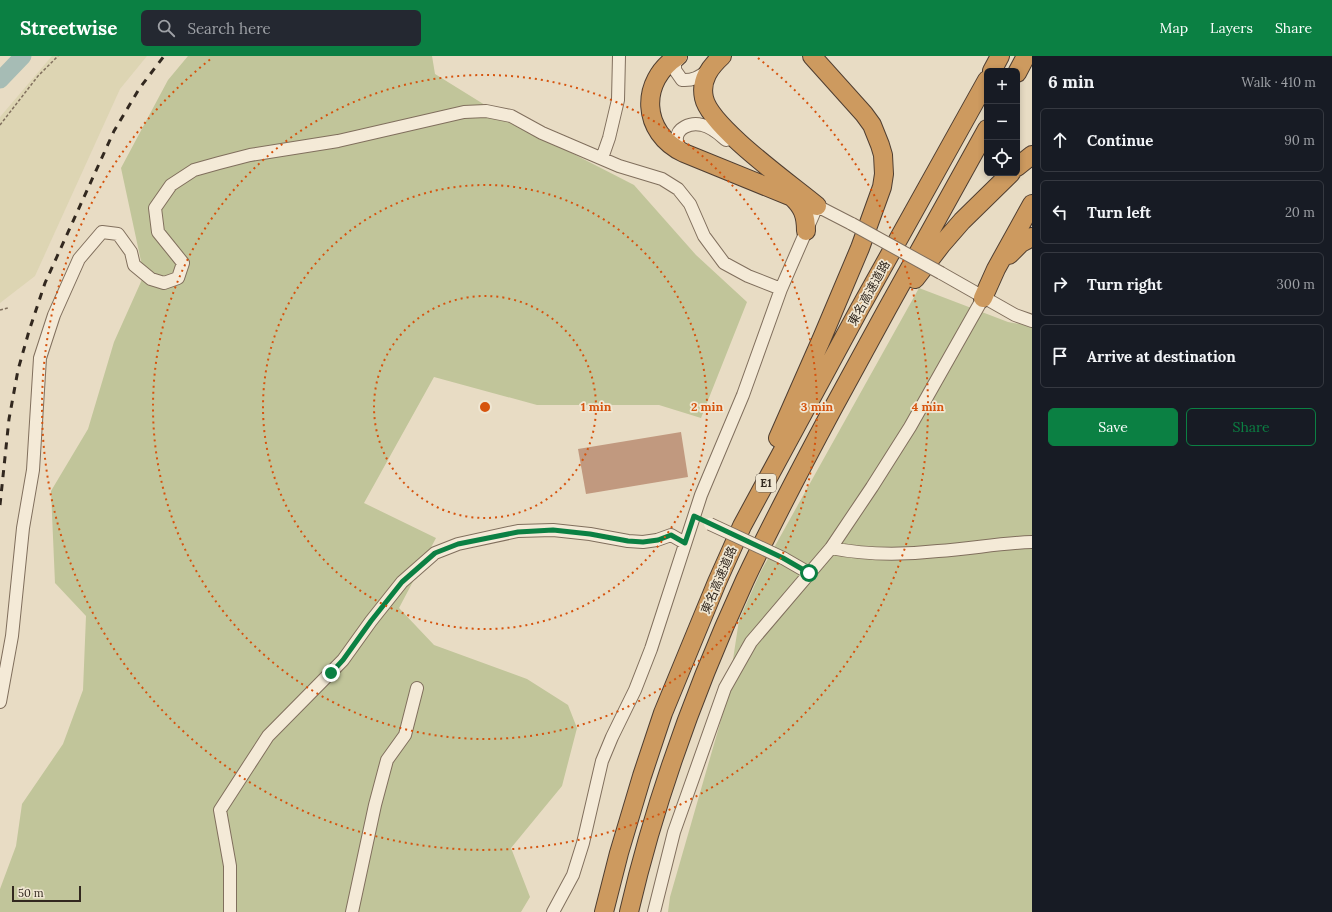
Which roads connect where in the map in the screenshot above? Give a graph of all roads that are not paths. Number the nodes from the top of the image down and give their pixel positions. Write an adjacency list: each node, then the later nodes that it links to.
1 (619, 56): 14 (street)
2 (680, 56): 9 (street); 13 (highway)
3 (722, 56): 9 (highway)
4 (812, 56): 27 (highway)
5 (1000, 56): 7 (highway)
6 (1026, 56): 8 (highway)
7 (994, 68)
8 (1020, 68)
9 (709, 70): 15 (highway)
10 (984, 85): 27 (highway, 東名高速道路 / E1)
11 (984, 133): 25 (highway, 東名高速道路 / E1)
12 (1032, 150): 16 (highway)
13 (684, 153): 15 (street); 20 (highway)
14 (602, 158): 22 (street); 33 (street)
15 (759, 159): 19 (highway)
16 (1020, 164)
17 (1008, 176): 25 (highway)
18 (1032, 204): 23 (highway)
19 (817, 206): 20 (street); 23 (street, bridge)
20 (806, 230): 22 (street)
21 (1032, 237): 23 (highway)
22 (781, 289): 26 (street)
23 (983, 298): 24 (street); 30 (street)
24 (1032, 321)
25 (853, 372): 38 (highway, 東名高速道路 / E1)
26 (694, 516): 29 (street); 31 (street, bridge)
27 (742, 526): 37 (highway, 東名高速道路 / E1)
28 (1032, 542): 30 (street)
29 (685, 543): 34 (street); 36 (street)
30 (831, 548): 31 (street)
31 (809, 573): 39 (street)
32 (417, 688): 35 (street)
33 (0, 702)
34 (230, 912)
35 (352, 912)
36 (553, 912)
37 (604, 912)
38 (629, 912)
39 (654, 912)

